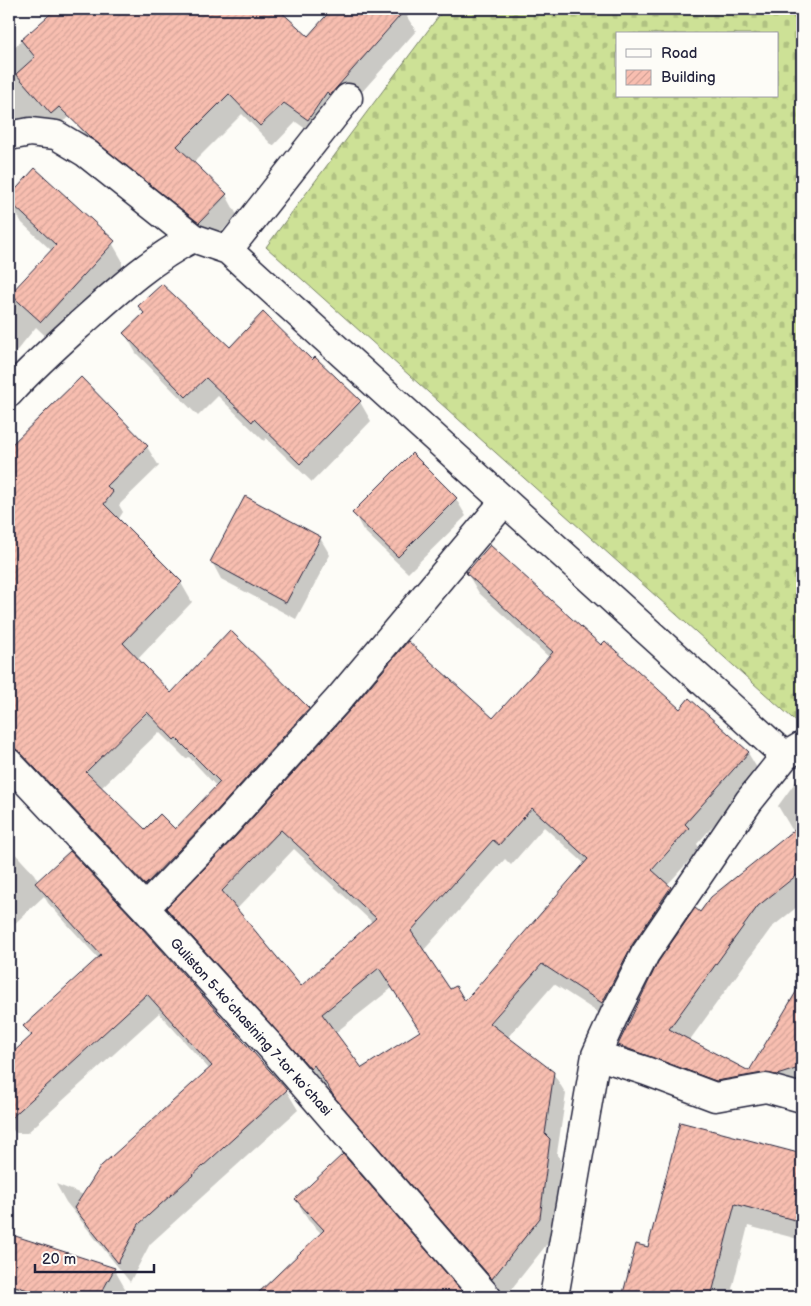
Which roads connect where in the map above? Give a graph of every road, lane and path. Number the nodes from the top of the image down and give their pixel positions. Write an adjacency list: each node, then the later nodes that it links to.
1 (348, 98): 4 (street)
2 (9, 136): 3 (street)
3 (193, 238): 4 (street); 5 (street)
4 (228, 250): 6 (street)
5 (9, 393)
6 (504, 502): 7 (street); 9 (street)
7 (794, 751): 10 (street)
8 (9, 763): 9 (street, Guliston 5-koʻchasining 7-tor koʻchasi)
9 (145, 908): 12 (street, Guliston 5-koʻchasining 7-tor koʻchasi)
10 (596, 1056): 11 (street); 13 (street)
11 (802, 1098)
12 (487, 1297)
13 (554, 1297)

